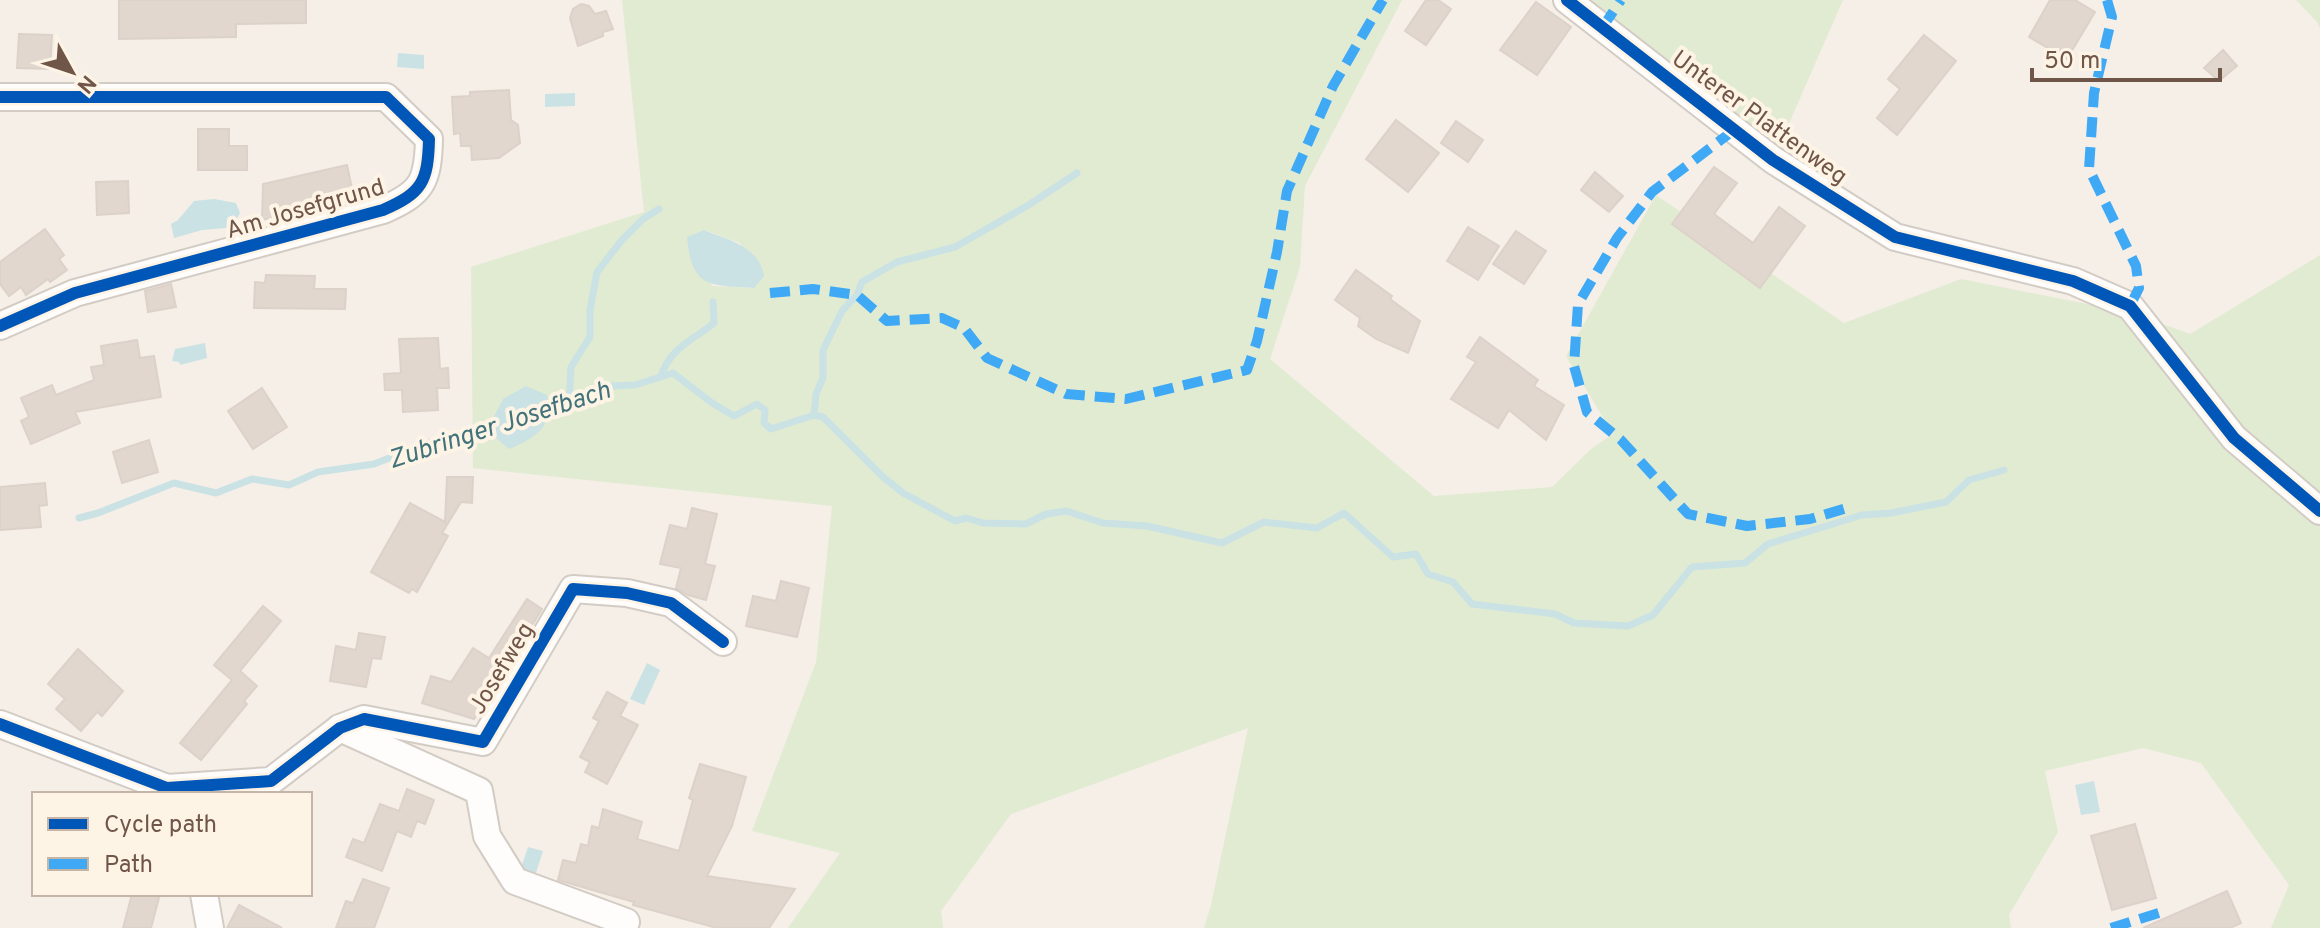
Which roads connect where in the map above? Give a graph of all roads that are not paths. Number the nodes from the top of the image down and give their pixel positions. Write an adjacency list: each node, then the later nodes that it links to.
1 (1567, 0): 4 (street, Unterer Plattenweg)
2 (0, 97): 3 (street, Am Josefgrund)
3 (0, 326)
4 (2320, 511)
5 (723, 642): 7 (street, Josefweg)
6 (0, 724): 8 (street, Josefweg)
7 (340, 728): 8 (street, Josefweg); 10 (street)
8 (168, 791)
9 (204, 896): 11 (street)
10 (626, 922)
11 (210, 928)

